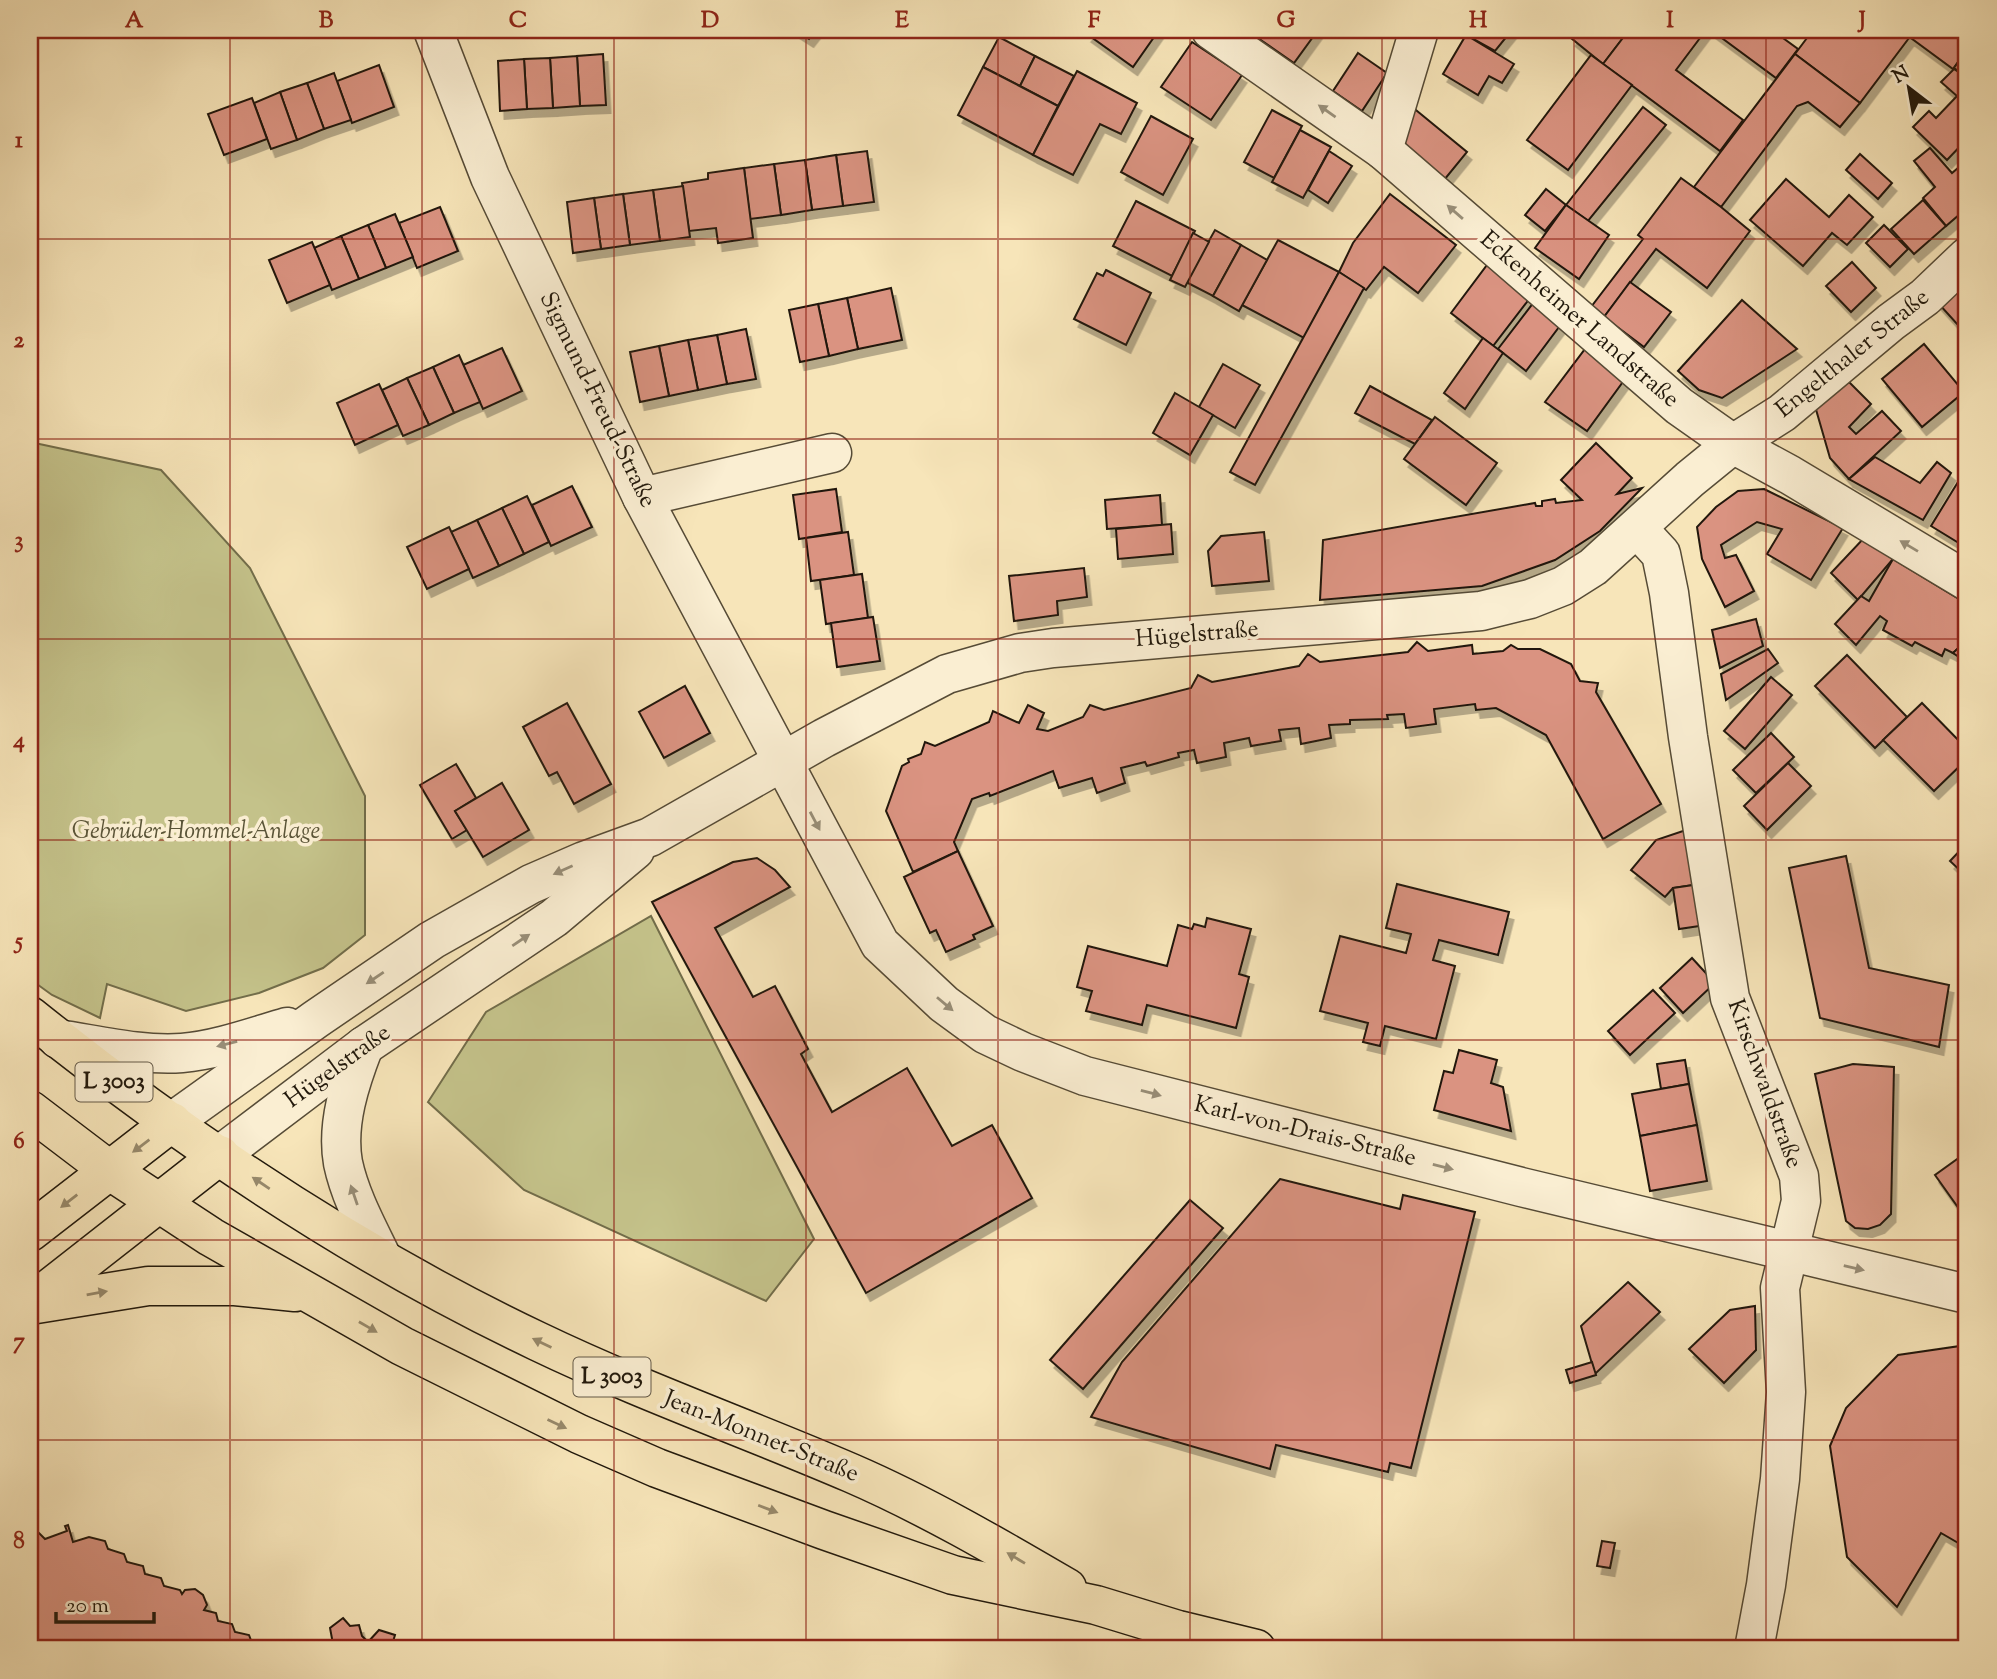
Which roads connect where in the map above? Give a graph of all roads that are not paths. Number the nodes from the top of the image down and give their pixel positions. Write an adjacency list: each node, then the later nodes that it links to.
1 (433, 30): 8 (street, Sigmund-Freud-Straße)
2 (1211, 30): 4 (street, Eckenheimer Landstraße, one-way to 2)
3 (1419, 30): 4 (street)
4 (1383, 150): 6 (street, Eckenheimer Landstraße, one-way to 4)
5 (1967, 257): 6 (street, Engelthaler Straße)
6 (1733, 444): 9 (street, Hügelstraße); 10 (street, Eckenheimer Landstraße, one-way to 6)
7 (832, 453): 8 (street)
8 (642, 497): 11 (street, Sigmund-Freud-Straße)
9 (1637, 528): 11 (street, Hügelstraße); 22 (street, Kirschwaldstraße)
10 (1967, 581)
11 (783, 760): 12 (street, Hügelstraße); 22 (street, Karl-von-Drais-Straße, one-way to 22)
12 (650, 837): 13 (street, Hügelstraße, one-way to 13); 15 (street, Hügelstraße, one-way to 12)
13 (316, 1019): 14 (street, one-way to 14); 17 (street, Hügelstraße)
14 (44, 1027): 17 (main road, L 3003)
15 (364, 1046): 18 (street, Hügelstraße); 23 (street, one-way to 15)
16 (30, 1111): 19 (main road, L 3003)
17 (172, 1122): 18 (main road, Jean-Monnet-Straße / L 3003); 19 (main road, Hügelstraße, one-way to 19)
18 (219, 1155): 20 (main road, Hügelstraße); 23 (main road, Jean-Monnet-Straße / L 3003, one-way to 18)
19 (109, 1170): 20 (main road, L 3003); 21 (main road, Hügelstraße, one-way to 21)
20 (157, 1202): 24 (main road, Jean-Monnet-Straße / L 3003); 26 (main road, Hügelstraße)
21 (30, 1231)
22 (1788, 1251): 25 (street, Karl-von-Drais-Straße, one-way to 25); 28 (street, Kirschwaldstraße)
23 (382, 1258): 27 (main road, Jean-Monnet-Straße / L 3003, one-way to 23)
24 (308, 1293): 26 (main road, one-way to 24); 27 (main road, Jean-Monnet-Straße / L 3003, one-way to 27)
25 (1967, 1294)
26 (30, 1305)
27 (1096, 1605): 29 (main road, Jean-Monnet-Straße / L 3003)
28 (1754, 1648)
29 (1256, 1649)

